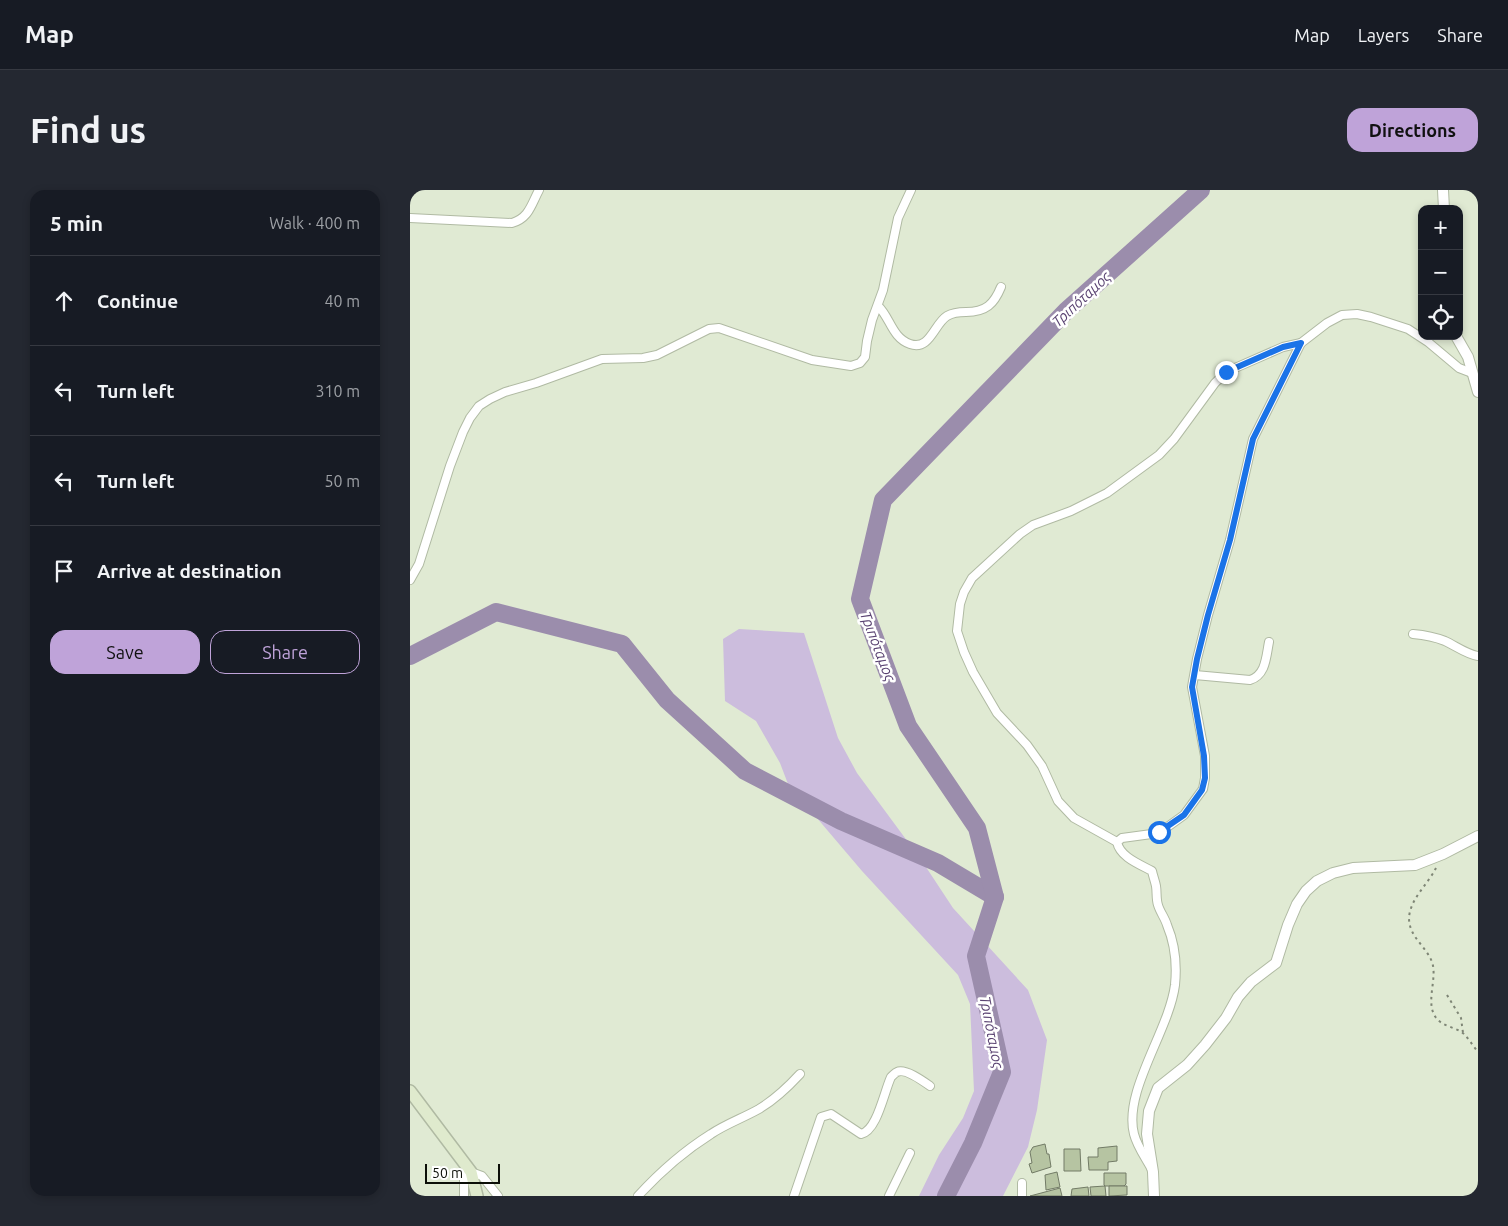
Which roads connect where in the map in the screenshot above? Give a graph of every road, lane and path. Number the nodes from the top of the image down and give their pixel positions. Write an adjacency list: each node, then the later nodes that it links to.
1 (539, 190): 5 (street)
2 (911, 190): 7 (street)
3 (1443, 190): 4 (street)
4 (1444, 205)
5 (410, 218)
6 (1001, 286): 7 (street)
7 (878, 306): 12 (street)
8 (1458, 340): 10 (street)
9 (1301, 343): 10 (street); 16 (street); 18 (street)
10 (1472, 373): 11 (street)
11 (1478, 392)
12 (410, 580)
13 (1413, 634): 15 (street)
14 (1270, 642): 16 (street)
15 (1478, 656)
16 (1195, 675): 18 (street)
17 (1477, 837): 19 (street)
18 (1117, 842): 28 (street)
19 (1443, 854): 21 (path); 28 (street)
20 (1447, 995): 21 (path)
21 (1462, 1033): 22 (path)
22 (1478, 1052)
23 (800, 1074): 33 (street)
24 (930, 1086): 34 (street)
25 (410, 1090): 27 (main road)
26 (910, 1154): 35 (street)
27 (471, 1172): 30 (street); 31 (main road); 32 (street)
28 (1153, 1172): 37 (street)
29 (1022, 1183): 36 (street)
30 (464, 1196)
31 (477, 1196)
32 (498, 1196)
33 (638, 1196)
34 (794, 1196)
35 (889, 1196)
36 (1022, 1196)
37 (1154, 1196)

